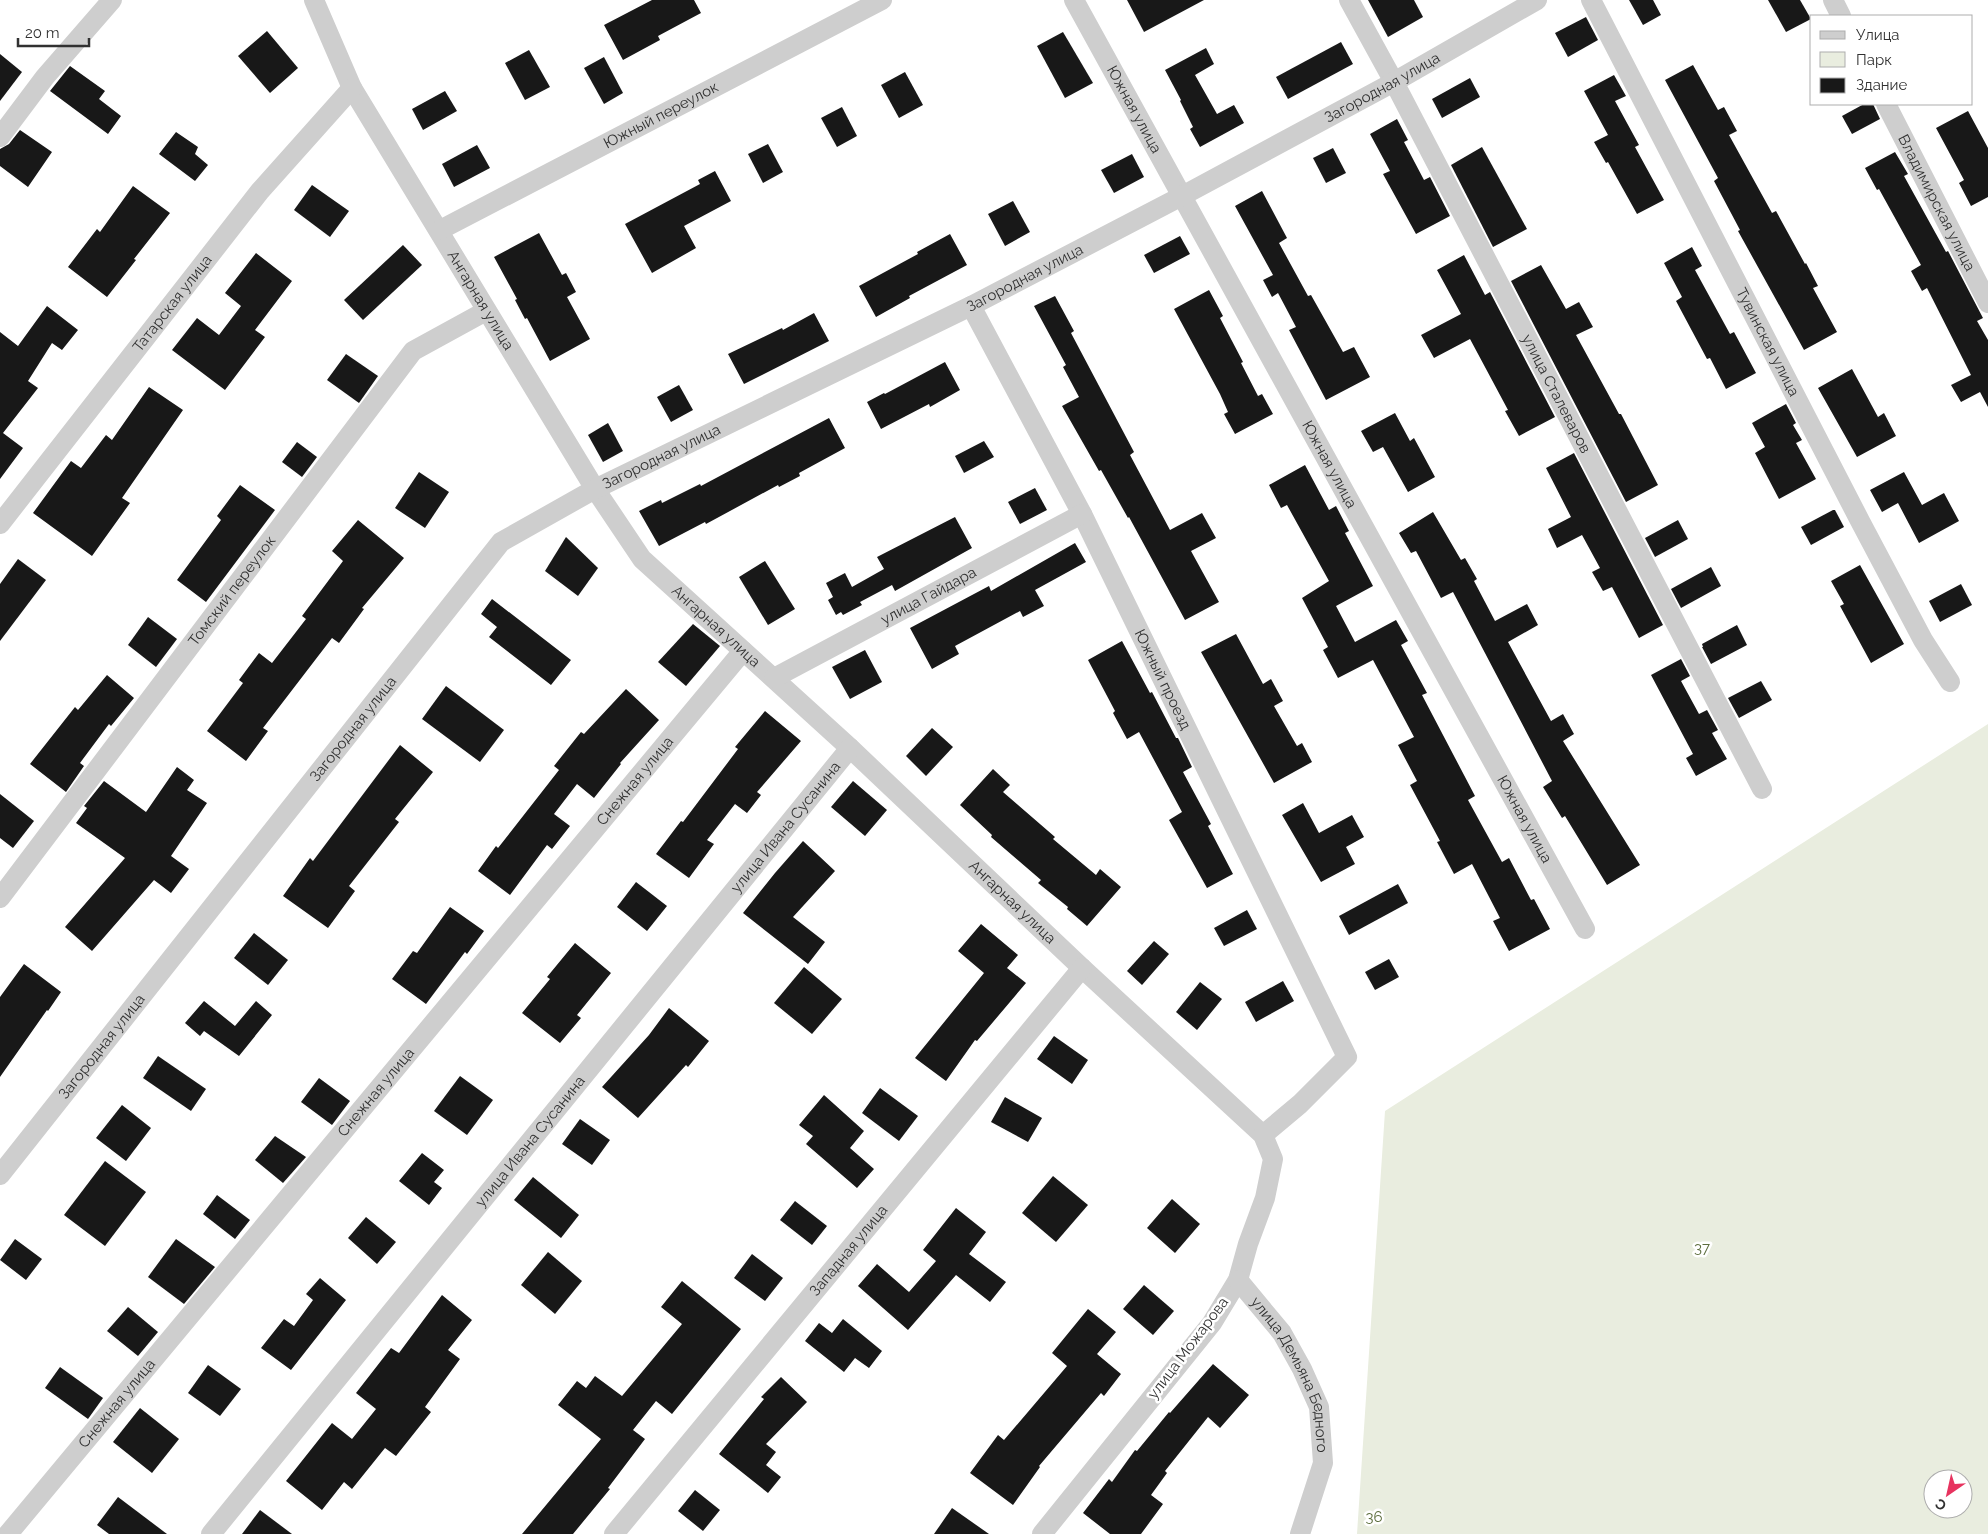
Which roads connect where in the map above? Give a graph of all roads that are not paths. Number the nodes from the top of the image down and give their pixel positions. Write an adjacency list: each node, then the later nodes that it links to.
1 (112, 0): 13 (street)
2 (314, 0): 11 (street, Ангарная улица)
3 (882, 0): 15 (street, Южный переулок)
4 (1074, 0): 14 (street, Южная улица)
5 (1349, 0): 10 (street, улица Сталеваров)
6 (1537, 0): 10 (street, Загородная улица)
7 (1591, 0): 24 (street, Тувинская улица)
8 (1833, 0): 9 (street)
9 (1840, 15)
10 (1394, 82): 14 (street, Загородная улица); 26 (street, улица Сталеваров)
11 (352, 88): 15 (street, Ангарная улица); 21 (street, Татарская улица)
12 (1887, 105): 16 (street, Владимирская улица)
13 (0, 137)
14 (1182, 196): 17 (street, Загородная улица); 28 (street, Южная улица)
15 (440, 230): 18 (street, Ангарная улица)
16 (1988, 303)
17 (971, 306): 19 (street, Загородная улица); 20 (street, Южный проезд)
18 (486, 312): 19 (street, Ангарная улица); 27 (street, Томский переулок)
19 (595, 489): 22 (street, Ангарная улица); 31 (street, Загородная улица)
20 (1082, 514): 23 (street, улица Гайдара); 30 (street, Южный проезд)
21 (0, 524)
22 (743, 651): 23 (street, Ангарная улица); 33 (street, Снежная улица)
23 (774, 678): 25 (street, Ангарная улица)
24 (1950, 682)
25 (850, 748): 29 (street, Ангарная улица); 34 (street, улица Ивана Сусанина)
26 (1762, 789)
27 (0, 898)
28 (1585, 929)
29 (1082, 968): 30 (street, Ангарная улица); 35 (street, Западная улица)
30 (1263, 1135): 32 (street, улица Можарова)
31 (0, 1175)
32 (1238, 1280): 36 (street, улица Можарова); 37 (street, улица Демьяна Бедного)
33 (8, 1534)
34 (211, 1534)
35 (614, 1534)
36 (1042, 1534)
37 (1300, 1534)

